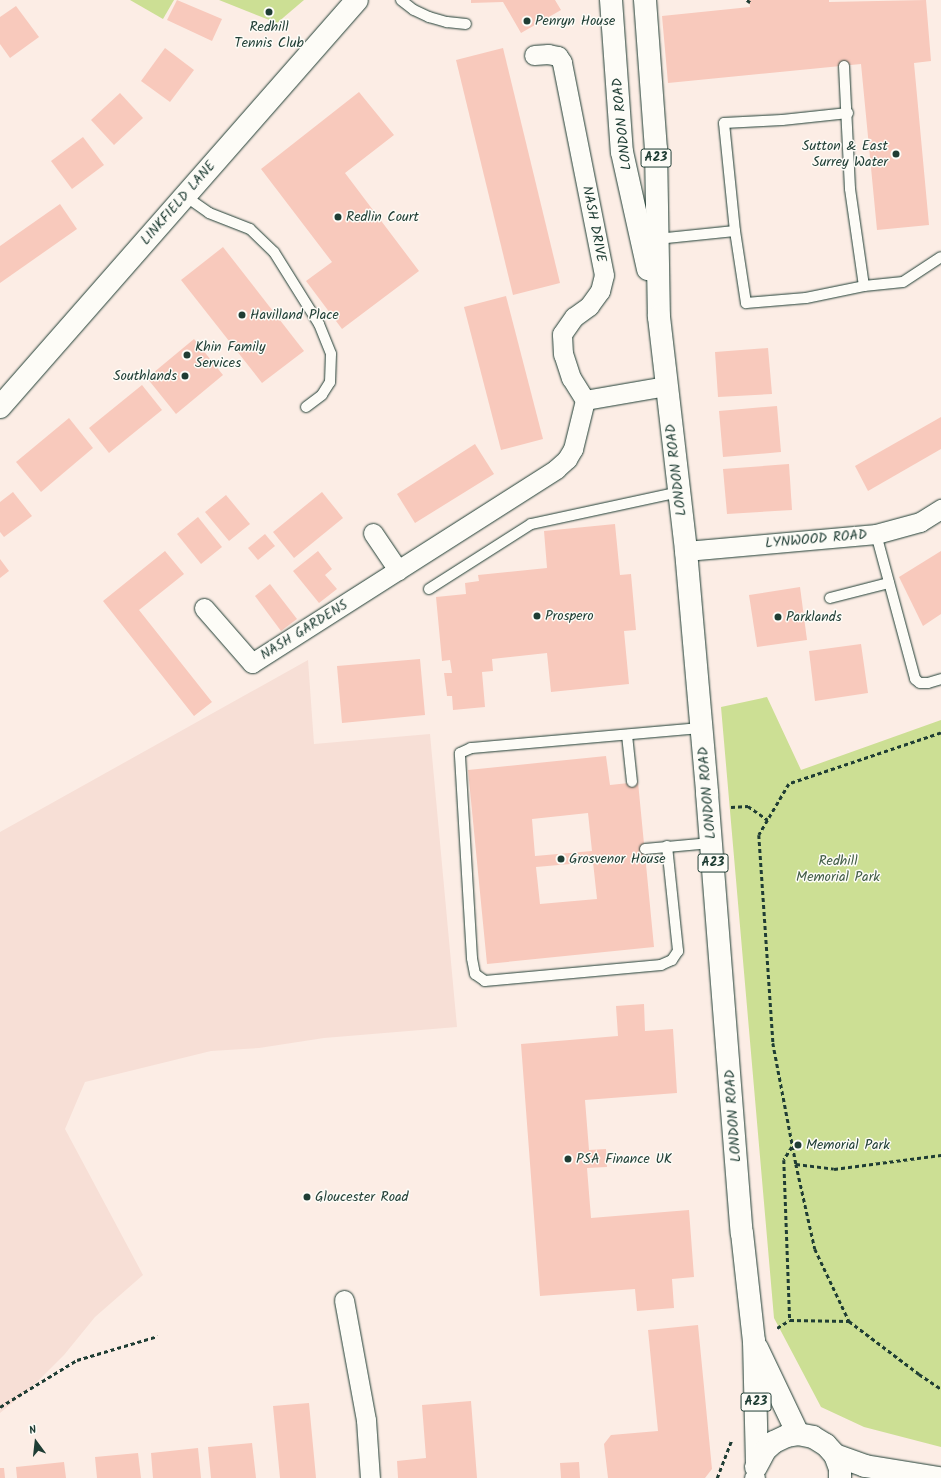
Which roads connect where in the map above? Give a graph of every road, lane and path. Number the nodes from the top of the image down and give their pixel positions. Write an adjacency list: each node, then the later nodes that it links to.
1 (357, 0): 9 (main road, LINKFIELD LANE)
2 (401, 0): 5 (lane)
3 (611, 0): 14 (main road, LONDON ROAD / A23)
4 (645, 0): 11 (main road, LONDON ROAD / A23)
5 (466, 24)
6 (534, 55): 17 (street, NASH DRIVE)
7 (844, 66): 8 (lane)
8 (848, 113): 10 (lane); 13 (lane)
9 (185, 196): 16 (main road, LINKFIELD LANE); 18 (lane)
10 (735, 231): 11 (lane); 13 (lane)
11 (657, 239): 14 (main road, LONDON ROAD / A23)
12 (941, 257): 13 (lane)
13 (864, 286)
14 (659, 317): 15 (main road, LONDON ROAD / A23)
15 (666, 386): 17 (street); 19 (main road, LONDON ROAD / A23)
16 (3, 399)
17 (585, 400): 24 (street, NASH GARDENS)
18 (306, 407)
19 (678, 492): 23 (main road, LONDON ROAD / A23); 26 (lane)
20 (941, 508): 22 (street, LYNWOOD ROAD)
21 (373, 533): 24 (street)
22 (876, 534): 23 (street, LYNWOOD ROAD); 25 (lane)
23 (686, 551): 30 (main road, LONDON ROAD / A23)
24 (398, 570): 28 (street, NASH GARDENS)
25 (888, 583): 27 (lane); 29 (lane)
26 (429, 589)
27 (830, 598)
28 (204, 608)
29 (941, 679)
30 (701, 728): 32 (lane); 34 (main road, LONDON ROAD / A23)
31 (941, 733): 35 (path)
32 (627, 735): 33 (lane); 37 (lane)
33 (632, 782)
34 (708, 808): 35 (path); 36 (main road, LONDON ROAD / A23)
35 (768, 820): 39 (path)
36 (711, 843): 37 (lane); 45 (main road, LONDON ROAD / A23)
37 (667, 846): 38 (lane)
38 (644, 849)
39 (792, 1147): 41 (path); 43 (path)
40 (941, 1155): 41 (path)
41 (796, 1164): 43 (path)
42 (344, 1300): 51 (street)
43 (849, 1321): 46 (path)
44 (158, 1336): 47 (path)
45 (754, 1341): 48 (main road, LONDON ROAD / A23); 50 (main road, LONDON ROAD / A23)
46 (941, 1389)
47 (0, 1407)
48 (798, 1434): 49 (main road); 50 (main road)
49 (835, 1455): 52 (main road); 53 (main road)
50 (755, 1474)
51 (370, 1478)
52 (840, 1478)
53 (939, 1478)

